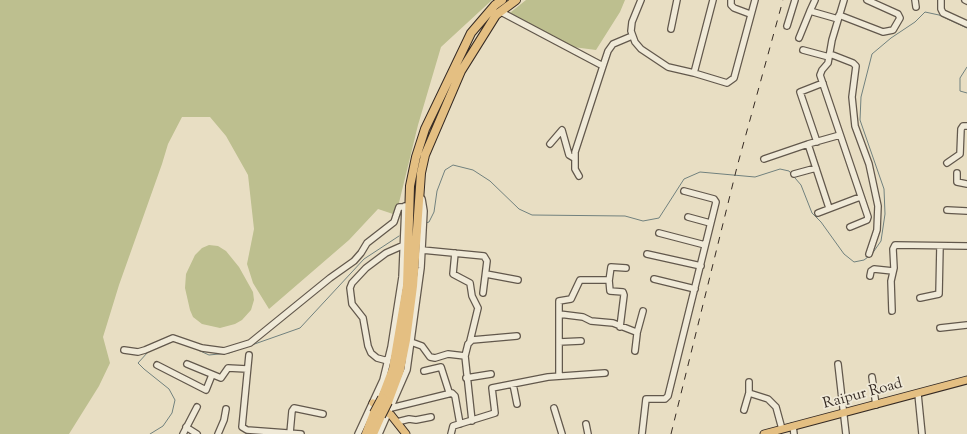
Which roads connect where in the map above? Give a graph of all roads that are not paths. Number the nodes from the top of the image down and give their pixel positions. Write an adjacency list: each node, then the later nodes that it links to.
1 (502, 0): 42 (highway)
2 (516, 0): 16 (highway)
3 (641, 0): 22 (street)
4 (677, 0): 21 (street)
5 (713, 0): 27 (street)
6 (732, 0): 17 (street)
7 (755, 0): 17 (street)
8 (795, 0): 20 (street)
9 (815, 0): 15 (street)
10 (844, 0): 18 (street)
11 (867, 0): 18 (street)
12 (915, 0): 14 (street)
13 (941, 0): 19 (street)
14 (916, 8)
15 (810, 11): 18 (street); 23 (street)
16 (501, 12): 26 (street); 43 (highway)
17 (750, 14): 27 (street)
18 (838, 17): 25 (street)
19 (967, 24)
20 (787, 26)
21 (671, 29)
22 (632, 36): 26 (street); 27 (street)
23 (800, 38)
24 (802, 50): 25 (street)
25 (830, 55): 28 (street); 62 (street)
26 (603, 66): 34 (street)
27 (694, 73)
28 (823, 83): 30 (street); 31 (street)
29 (967, 126): 36 (street)
30 (840, 135): 31 (street); 45 (street)
31 (816, 142): 33 (street)
32 (550, 144): 34 (street)
33 (808, 144): 35 (street); 37 (street)
34 (574, 158): 40 (street)
35 (764, 159)
36 (947, 163)
37 (816, 168): 39 (street); 47 (street)
38 (957, 173): 41 (street)
39 (794, 174)
40 (579, 176)
41 (967, 184)
42 (410, 186): 46 (street); 112 (highway)
43 (420, 187): 59 (street); 112 (highway)
44 (684, 191): 52 (street)
45 (860, 197): 47 (street); 53 (street)
46 (404, 207): 56 (street); 86 (street)
47 (829, 208): 50 (street)
48 (947, 210): 49 (street)
49 (967, 211)
50 (818, 213)
51 (688, 217): 52 (street)
52 (710, 223): 55 (street)
53 (850, 227)
54 (659, 233): 55 (street)
55 (705, 244): 63 (street)
56 (404, 245): 90 (street); 90 (street)
57 (940, 246): 58 (street); 65 (street); 73 (street)
58 (967, 246)
59 (422, 250): 60 (street); 84 (street)
60 (455, 253): 66 (street); 82 (street)
61 (647, 254): 63 (street)
62 (869, 254)
63 (701, 266): 71 (street)
64 (626, 268): 70 (street)
65 (893, 271): 67 (street); 74 (street)
66 (486, 274): 69 (street); 72 (street)
67 (870, 276)
68 (654, 279): 71 (street)
69 (518, 280)
70 (609, 281): 76 (street); 78 (street)
71 (695, 289): 140 (street)
72 (483, 293)
73 (920, 298)
74 (892, 310)
75 (644, 311): 80 (street)
76 (559, 314): 78 (street); 85 (street)
77 (967, 325): 79 (street)
78 (620, 327): 80 (street)
79 (940, 328)
80 (637, 333): 87 (street)
81 (517, 336): 82 (street)
82 (470, 341): 89 (street)
83 (581, 341): 85 (street)
84 (411, 342): 89 (street); 112 (street)
85 (559, 342): 99 (street)
86 (124, 350)
87 (635, 351)
88 (249, 355): 94 (street)
89 (465, 356): 101 (street)
90 (388, 361): 108 (street)
91 (188, 364): 98 (street)
92 (838, 364): 116 (street)
93 (157, 365): 98 (street)
94 (247, 369): 98 (street); 126 (street)
95 (424, 371): 105 (street)
96 (491, 374): 101 (street)
97 (605, 374): 99 (street)
98 (212, 375)
99 (559, 376): 104 (street)
100 (872, 377): 110 (street)
101 (466, 378): 119 (street)
102 (967, 380): 107 (main road, Raipur Road)
103 (749, 382): 106 (street)
104 (513, 384): 109 (street); 119 (street)
105 (449, 392): 112 (street); 121 (street)
106 (749, 393): 115 (street); 124 (street)
107 (918, 394): 110 (main road, Raipur Road); 143 (street)
108 (373, 403): 112 (main road); 132 (street)
109 (517, 404)
110 (876, 405): 116 (main road, Raipur Road)
111 (198, 407): 123 (street)
112 (384, 408): 120 (main road); 133 (highway); 134 (highway); 135 (street)
113 (554, 408): 138 (street)
114 (226, 409): 130 (street)
115 (744, 410)
116 (844, 413): 125 (main road, Raipur Road); 142 (street)
117 (323, 414): 127 (street)
118 (432, 417): 120 (street)
119 (472, 420): 121 (street)
120 (397, 422): 136 (main road)
121 (460, 424): 137 (street)
122 (586, 424): 139 (street)
123 (186, 427): 128 (street); 129 (street)
124 (782, 429): 125 (main road, Raipur Road); 141 (main road, Raipur Road)
125 (793, 430)
126 (272, 433): 127 (street)
127 (290, 433): 131 (street)
128 (183, 434)
129 (197, 434)
130 (218, 434)
131 (301, 434)
132 (358, 434)
133 (366, 434)
134 (373, 434)
135 (379, 434)
136 (406, 434)
137 (451, 434)
138 (562, 434)
139 (588, 434)
140 (642, 434)
141 (764, 434)
142 (846, 434)
143 (922, 434)

